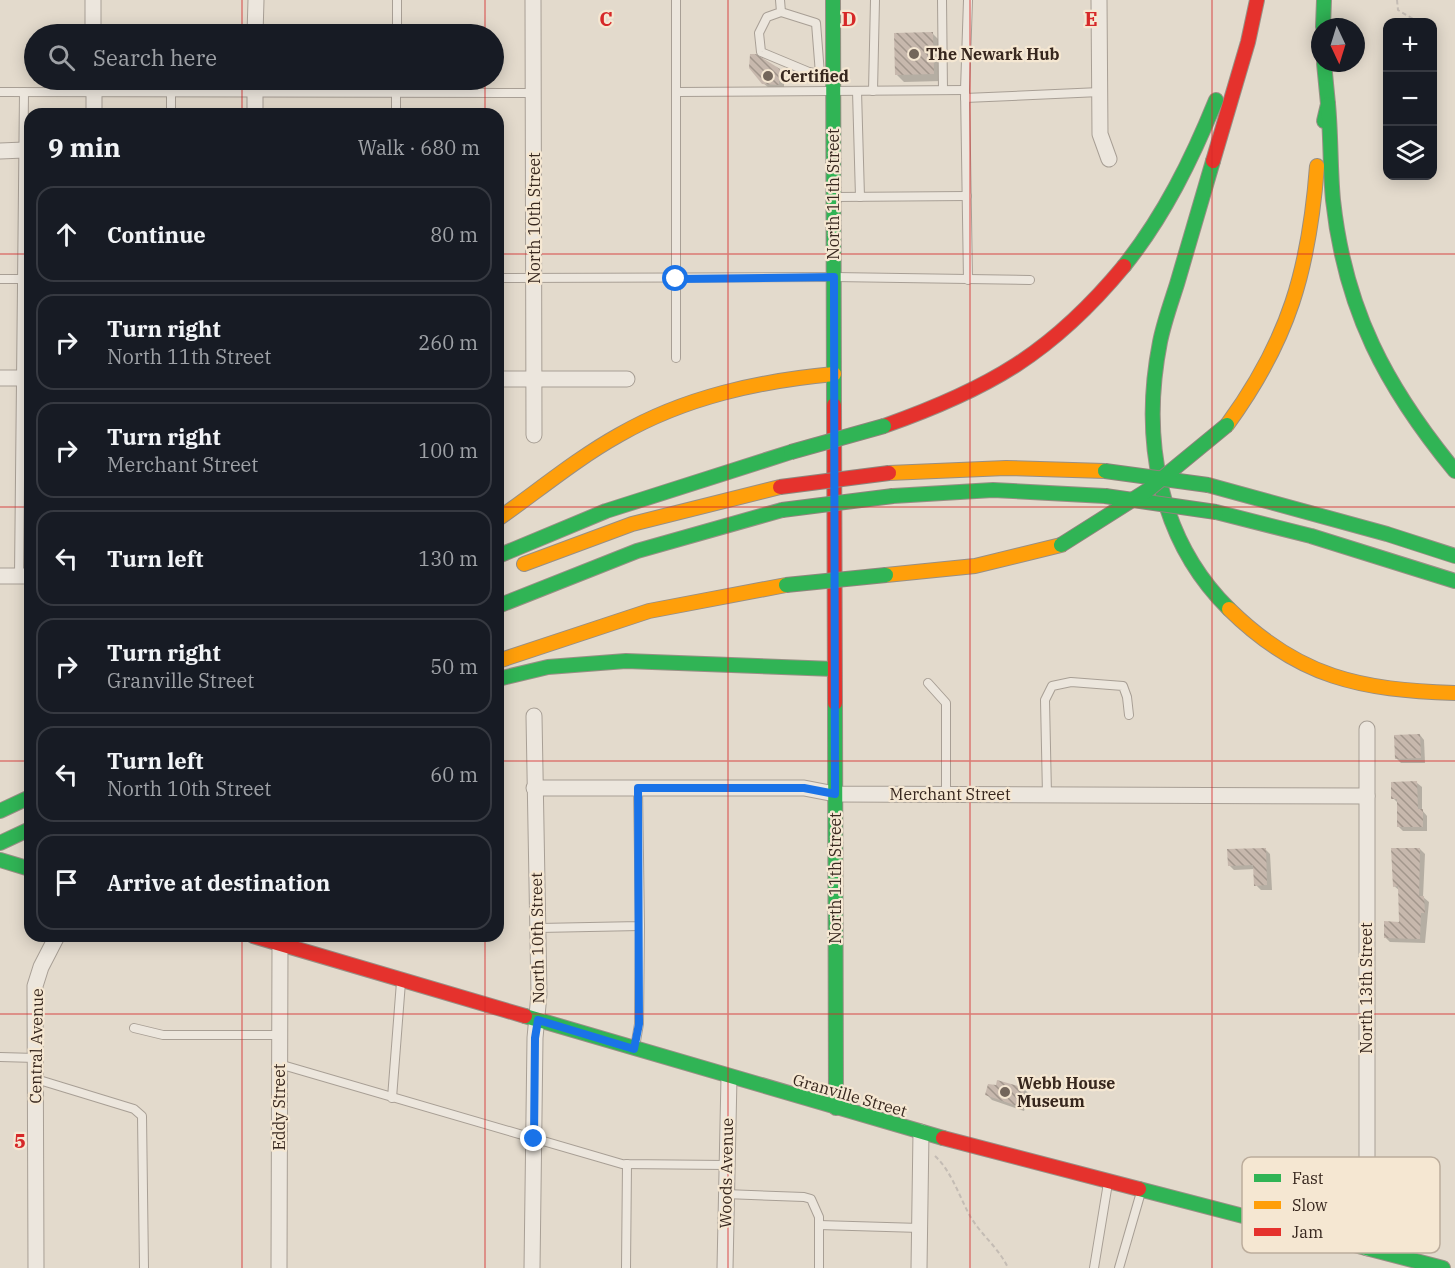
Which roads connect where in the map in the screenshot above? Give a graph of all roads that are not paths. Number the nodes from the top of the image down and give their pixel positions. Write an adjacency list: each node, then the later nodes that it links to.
1 (93, 0): 17 (street)
2 (256, 0): 18 (street)
3 (397, 0): 19 (lane)
4 (533, 0): 36 (street, North 10th Street)
5 (676, 0): 34 (lane)
6 (780, 0): 15 (lane)
7 (833, 0): 22 (main road, North 11th Street)
8 (874, 0): 30 (lane)
9 (942, 0): 28 (lane)
10 (968, 0): 37 (lane)
11 (1099, 0): 35 (street)
12 (1248, 0): 20 (main road)
13 (1257, 0): 20 (main road)
14 (1324, 0): 16 (main road)
15 (780, 12): 22 (lane); 22 (lane)
16 (1323, 18)
17 (93, 24)
18 (255, 24)
19 (397, 24)
20 (1242, 42): 67 (main road, bridge); 78 (main road)
21 (1325, 72): 38 (main road)
22 (829, 81): 29 (lane); 34 (lane); 47 (main road, North 11th Street)
23 (47, 90): 32 (lane)
24 (94, 90): 39 (street)
25 (171, 90): 40 (lane)
26 (255, 90): 41 (street)
27 (356, 90): 33 (lane)
28 (943, 90): 30 (lane); 37 (lane)
29 (857, 91): 30 (lane); 48 (lane)
30 (873, 91)
31 (0, 92): 32 (lane)
32 (24, 92): 43 (lane)
33 (396, 92): 36 (lane); 42 (lane)
34 (677, 92): 54 (lane)
35 (1100, 92): 37 (lane); 45 (street)
36 (534, 93): 51 (street, North 10th Street)
37 (965, 94): 46 (lane)
38 (1328, 104): 65 (main road); 74 (main road, bridge)
39 (94, 108)
40 (171, 108)
41 (255, 108)
42 (396, 108)
43 (24, 150): 44 (street)
44 (0, 151)
45 (1109, 159)
46 (967, 196): 48 (lane); 55 (lane)
47 (834, 197): 48 (lane); 49 (main road, North 11th Street)
48 (860, 197)
49 (834, 277): 54 (lane); 55 (lane); 58 (main road, North 11th Street)
50 (504, 278): 51 (lane)
51 (535, 278): 54 (lane); 62 (street, North 10th Street)
52 (0, 279): 53 (lane)
53 (24, 279)
54 (676, 279): 57 (lane)
55 (968, 280): 56 (lane)
56 (1030, 280)
57 (676, 358)
58 (834, 374): 66 (main road); 75 (main road, North 11th Street)
59 (0, 378): 60 (street)
60 (24, 378)
61 (504, 379): 62 (street)
62 (534, 379): 63 (street); 64 (street, North 10th Street)
63 (627, 379)
64 (534, 435)
65 (1455, 471)
66 (504, 515)
67 (504, 553)
68 (1455, 556): 69 (main road, bridge)
69 (508, 570)
70 (0, 576): 71 (street)
71 (24, 576)
72 (1455, 581): 73 (main road, bridge)
73 (504, 604)
74 (504, 659)
75 (834, 669): 76 (main road); 84 (main road, North 11th Street)
76 (504, 678)
77 (928, 683): 85 (lane)
78 (1455, 693)
79 (1129, 715): 86 (lane)
80 (534, 716): 82 (street, North 10th Street)
81 (1367, 729): 87 (street, North 13th Street)
82 (534, 788): 83 (street, Merchant Street); 97 (street, North 10th Street)
83 (638, 788): 84 (street, Merchant Street); 96 (lane)
84 (835, 794): 85 (street, Merchant Street); 112 (main road, North 11th Street)
85 (946, 794): 86 (street, Merchant Street)
86 (1047, 795): 87 (street, Merchant Street)
87 (1367, 796): 115 (street, North 13th Street)
88 (24, 800): 89 (main road)
89 (0, 811)
90 (24, 832): 91 (main road)
91 (0, 843)
92 (23, 851): 93 (main road)
93 (0, 855)
94 (0, 860): 95 (main road)
95 (24, 867)
96 (640, 926): 97 (lane); 105 (lane)
97 (539, 928): 102 (street, North 10th Street)
98 (54, 942): 107 (street, Central Avenue)
99 (271, 942): 100 (main road, Granville Street)
100 (280, 945): 101 (main road, Granville Street); 104 (street, Eddy Street)
101 (401, 980): 102 (main road, Granville Street); 111 (lane)
102 (538, 1020): 105 (main road, Granville Street); 114 (street, North 10th Street)
103 (134, 1028): 104 (lane)
104 (278, 1035): 108 (street, Eddy Street)
105 (634, 1049): 109 (main road, Granville Street)
106 (0, 1057): 107 (lane)
107 (36, 1058): 110 (street, Central Avenue)
108 (279, 1064): 111 (lane); 127 (street, Eddy Street)
109 (729, 1077): 112 (main road, Granville Street); 117 (street, Woods Avenue)
110 (36, 1079): 125 (street, Central Avenue); 126 (lane)
111 (392, 1098): 114 (lane)
112 (836, 1108): 113 (main road, Granville Street)
113 (921, 1132): 118 (main road, Granville Street); 123 (street)
114 (534, 1139): 116 (lane); 128 (street, North 10th Street)
115 (1367, 1157)
116 (627, 1164): 117 (lane); 129 (lane)
117 (726, 1165): 120 (street, Woods Avenue)
118 (1108, 1182): 119 (main road, Granville Street); 133 (lane)
119 (1142, 1191): 121 (main road, Granville Street); 134 (lane)
120 (725, 1194): 122 (lane); 130 (street, Woods Avenue)
121 (1242, 1216)
122 (819, 1225): 123 (lane); 131 (lane)
123 (920, 1228): 132 (street)
124 (1386, 1253): 135 (main road, Granville Street)
125 (36, 1268)
126 (144, 1268)
127 (279, 1268)
128 (532, 1268)
129 (626, 1268)
130 (725, 1268)
131 (819, 1268)
132 (919, 1268)
133 (1094, 1268)
134 (1119, 1268)
135 (1443, 1268)

